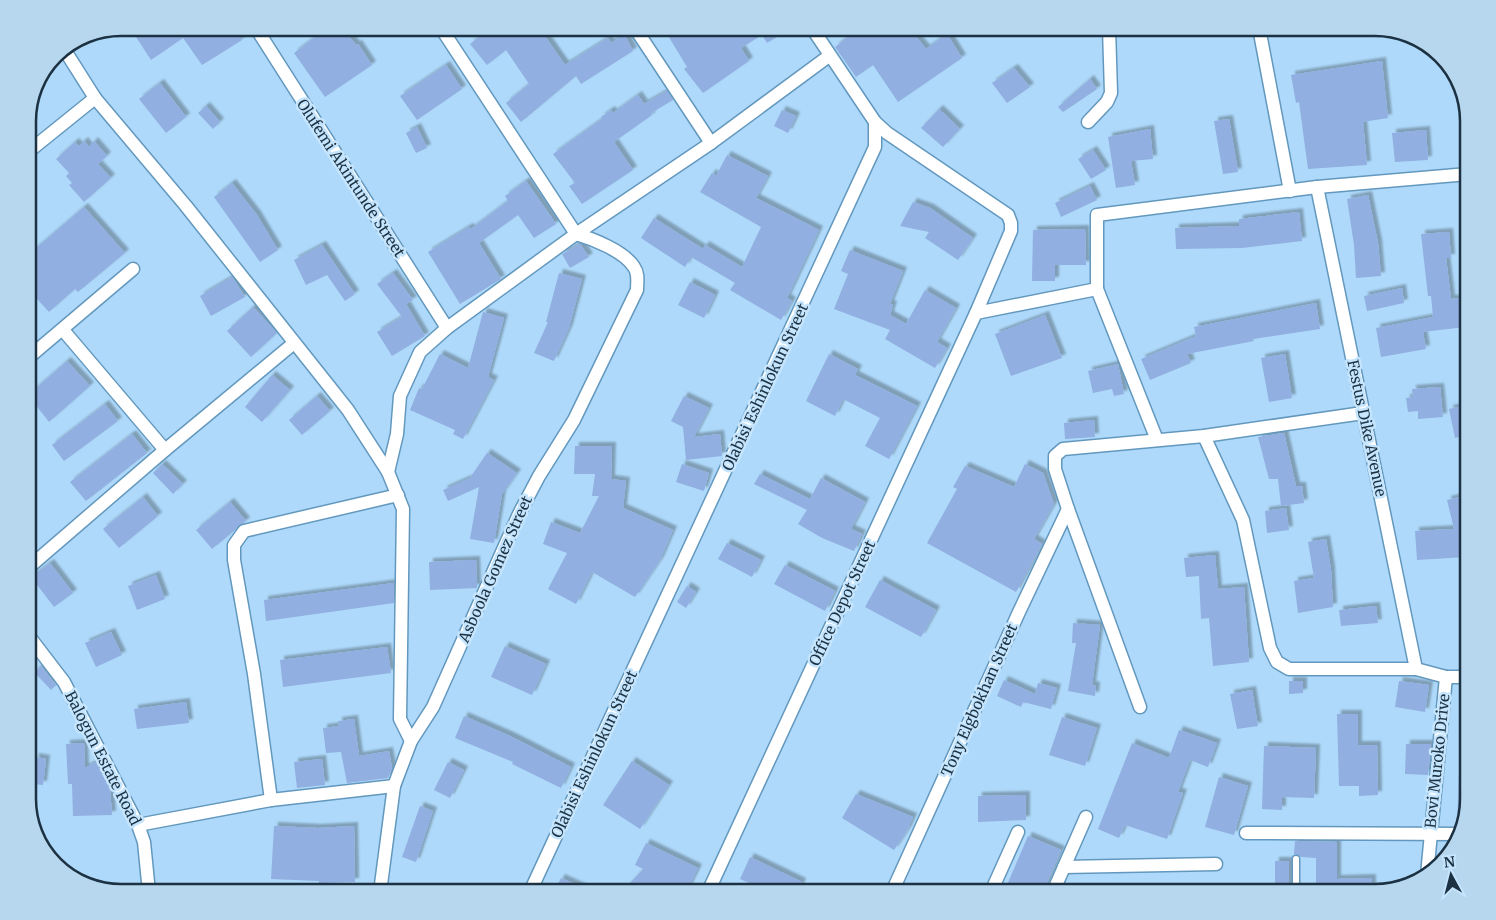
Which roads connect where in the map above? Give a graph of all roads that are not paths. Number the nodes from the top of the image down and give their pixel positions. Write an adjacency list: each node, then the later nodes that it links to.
1 (261, 36): 21 (street, Olufemi Akintunde Street)
2 (446, 36): 17 (street)
3 (640, 36): 12 (street)
4 (817, 36): 8 (street)
5 (1109, 36): 11 (street)
6 (1261, 36): 16 (street)
7 (68, 55): 9 (street)
8 (830, 56): 10 (street); 12 (street)
9 (94, 98): 13 (street); 23 (street)
10 (875, 122): 20 (street); 53 (street, Olabisi Eshinlokun Street)
11 (1088, 122)
12 (711, 143): 17 (street)
13 (36, 145)
14 (1460, 175): 15 (street)
15 (1317, 187): 16 (street); 25 (street, Festus Dike Avenue)
16 (1290, 191): 19 (street)
17 (576, 234): 21 (street); 38 (street, Asboola Gomez Street)
18 (133, 269): 22 (street)
19 (1097, 289): 20 (street); 27 (street)
20 (976, 312): 54 (street, Office Depot Street)
21 (447, 328): 29 (street)
22 (63, 330): 24 (street); 28 (street)
23 (294, 343): 28 (street); 29 (street)
24 (36, 352)
25 (1363, 413): 26 (street); 34 (street, Festus Dike Avenue)
26 (1204, 436): 27 (street); 34 (street)
27 (1157, 440): 31 (street)
28 (165, 450): 32 (street)
29 (388, 472): 30 (street)
30 (398, 495): 38 (street); 40 (street)
31 (1068, 508): 37 (street); 55 (street, Tony Elgbokhan Street)
32 (36, 561)
33 (36, 645): 42 (street, Balogun Estate Road)
34 (1416, 669): 36 (street)
35 (1460, 676): 36 (street)
36 (1446, 677): 45 (street, Bovi Muroko Drive)
37 (1140, 707)
38 (411, 742): 39 (street, Asboola Gomez Street)
39 (394, 786): 40 (street); 52 (street, Asboola Gomez Street)
40 (270, 800): 42 (street)
41 (1086, 817): 50 (street)
42 (138, 825): 51 (street, Balogun Estate Road)
43 (1018, 832): 56 (street)
44 (1246, 833): 45 (street)
45 (1430, 834): 46 (street); 47 (street, Bovi Muroko Drive)
46 (1452, 834)
47 (1429, 850)
48 (1296, 859): 58 (lane)
49 (1216, 864): 50 (street)
50 (1064, 867): 57 (street)
51 (149, 884)
52 (381, 884)
53 (534, 884)
54 (712, 884)
55 (896, 884)
56 (995, 884)
57 (1057, 884)
58 (1296, 884)

